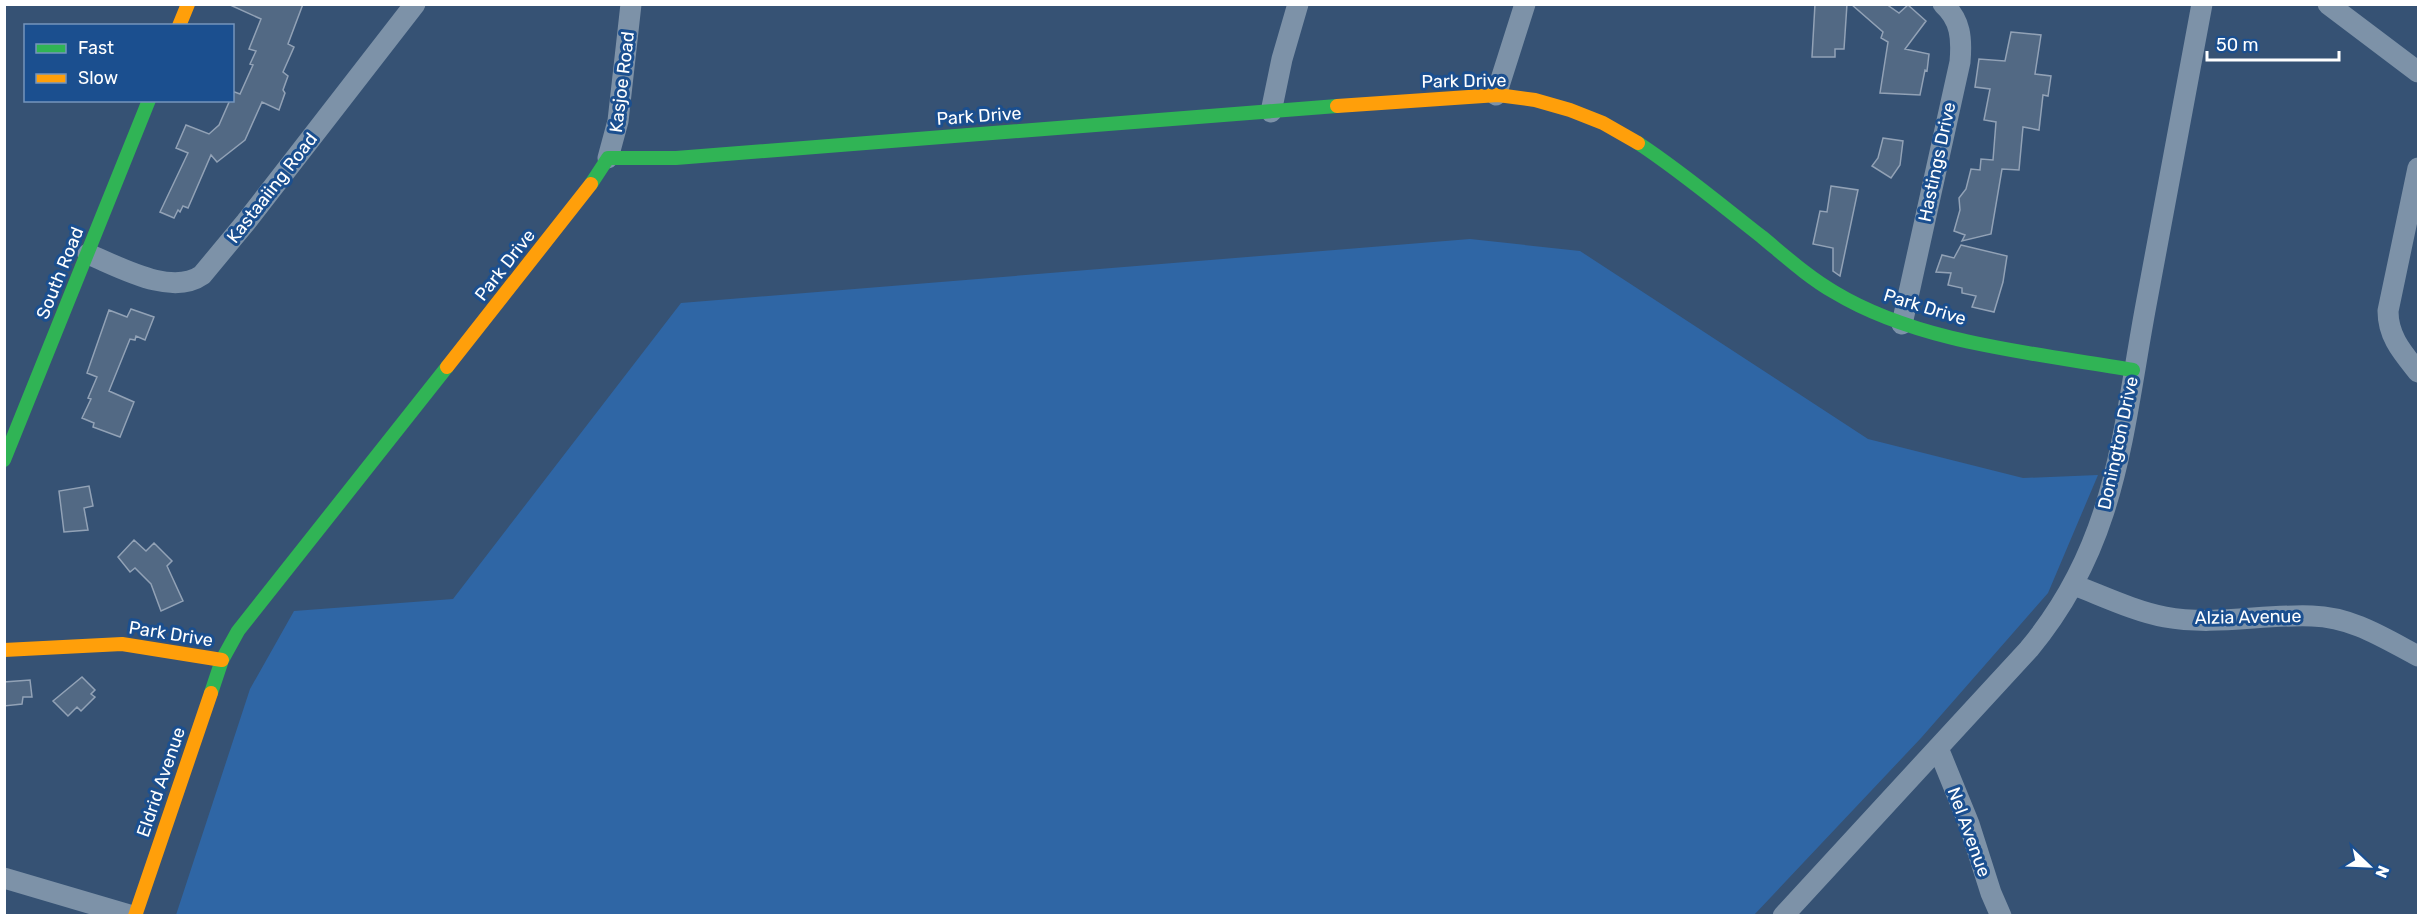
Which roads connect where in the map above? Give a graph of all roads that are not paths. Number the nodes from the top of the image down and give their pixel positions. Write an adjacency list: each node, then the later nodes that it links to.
1 (188, 4): 9 (street)
2 (415, 4): 16 (street, Kastaaiing Road)
3 (631, 4): 14 (street, Kasjoe Road)
4 (1298, 4): 13 (street)
5 (1525, 4): 11 (street)
6 (1943, 4): 17 (street, Hastings Drive)
7 (2202, 4): 18 (street, Donington Drive)
8 (2328, 4): 10 (street)
9 (180, 24)
10 (2418, 72)
11 (1496, 95): 13 (street, Park Drive); 17 (street, Park Drive)
12 (148, 102): 16 (street, South Road)
13 (1271, 112): 14 (street, Park Drive)
14 (608, 158): 24 (street, Park Drive)
15 (2418, 168): 19 (street)
16 (88, 254): 20 (street, South Road)
17 (1902, 324): 18 (street, Park Drive)
18 (2133, 370): 21 (street, Donington Drive)
19 (2418, 372)
20 (4, 460)
21 (2074, 585): 23 (street, Alzia Avenue); 25 (street, Donington Drive)
22 (4, 650): 24 (street, Park Drive)
23 (2418, 656)
24 (222, 660): 27 (street, Eldrid Avenue)
25 (1938, 748): 28 (street, Donington Drive); 29 (street, Nel Avenue)
26 (4, 878): 27 (street)
27 (134, 915)
28 (1783, 915)
29 (2001, 915)

